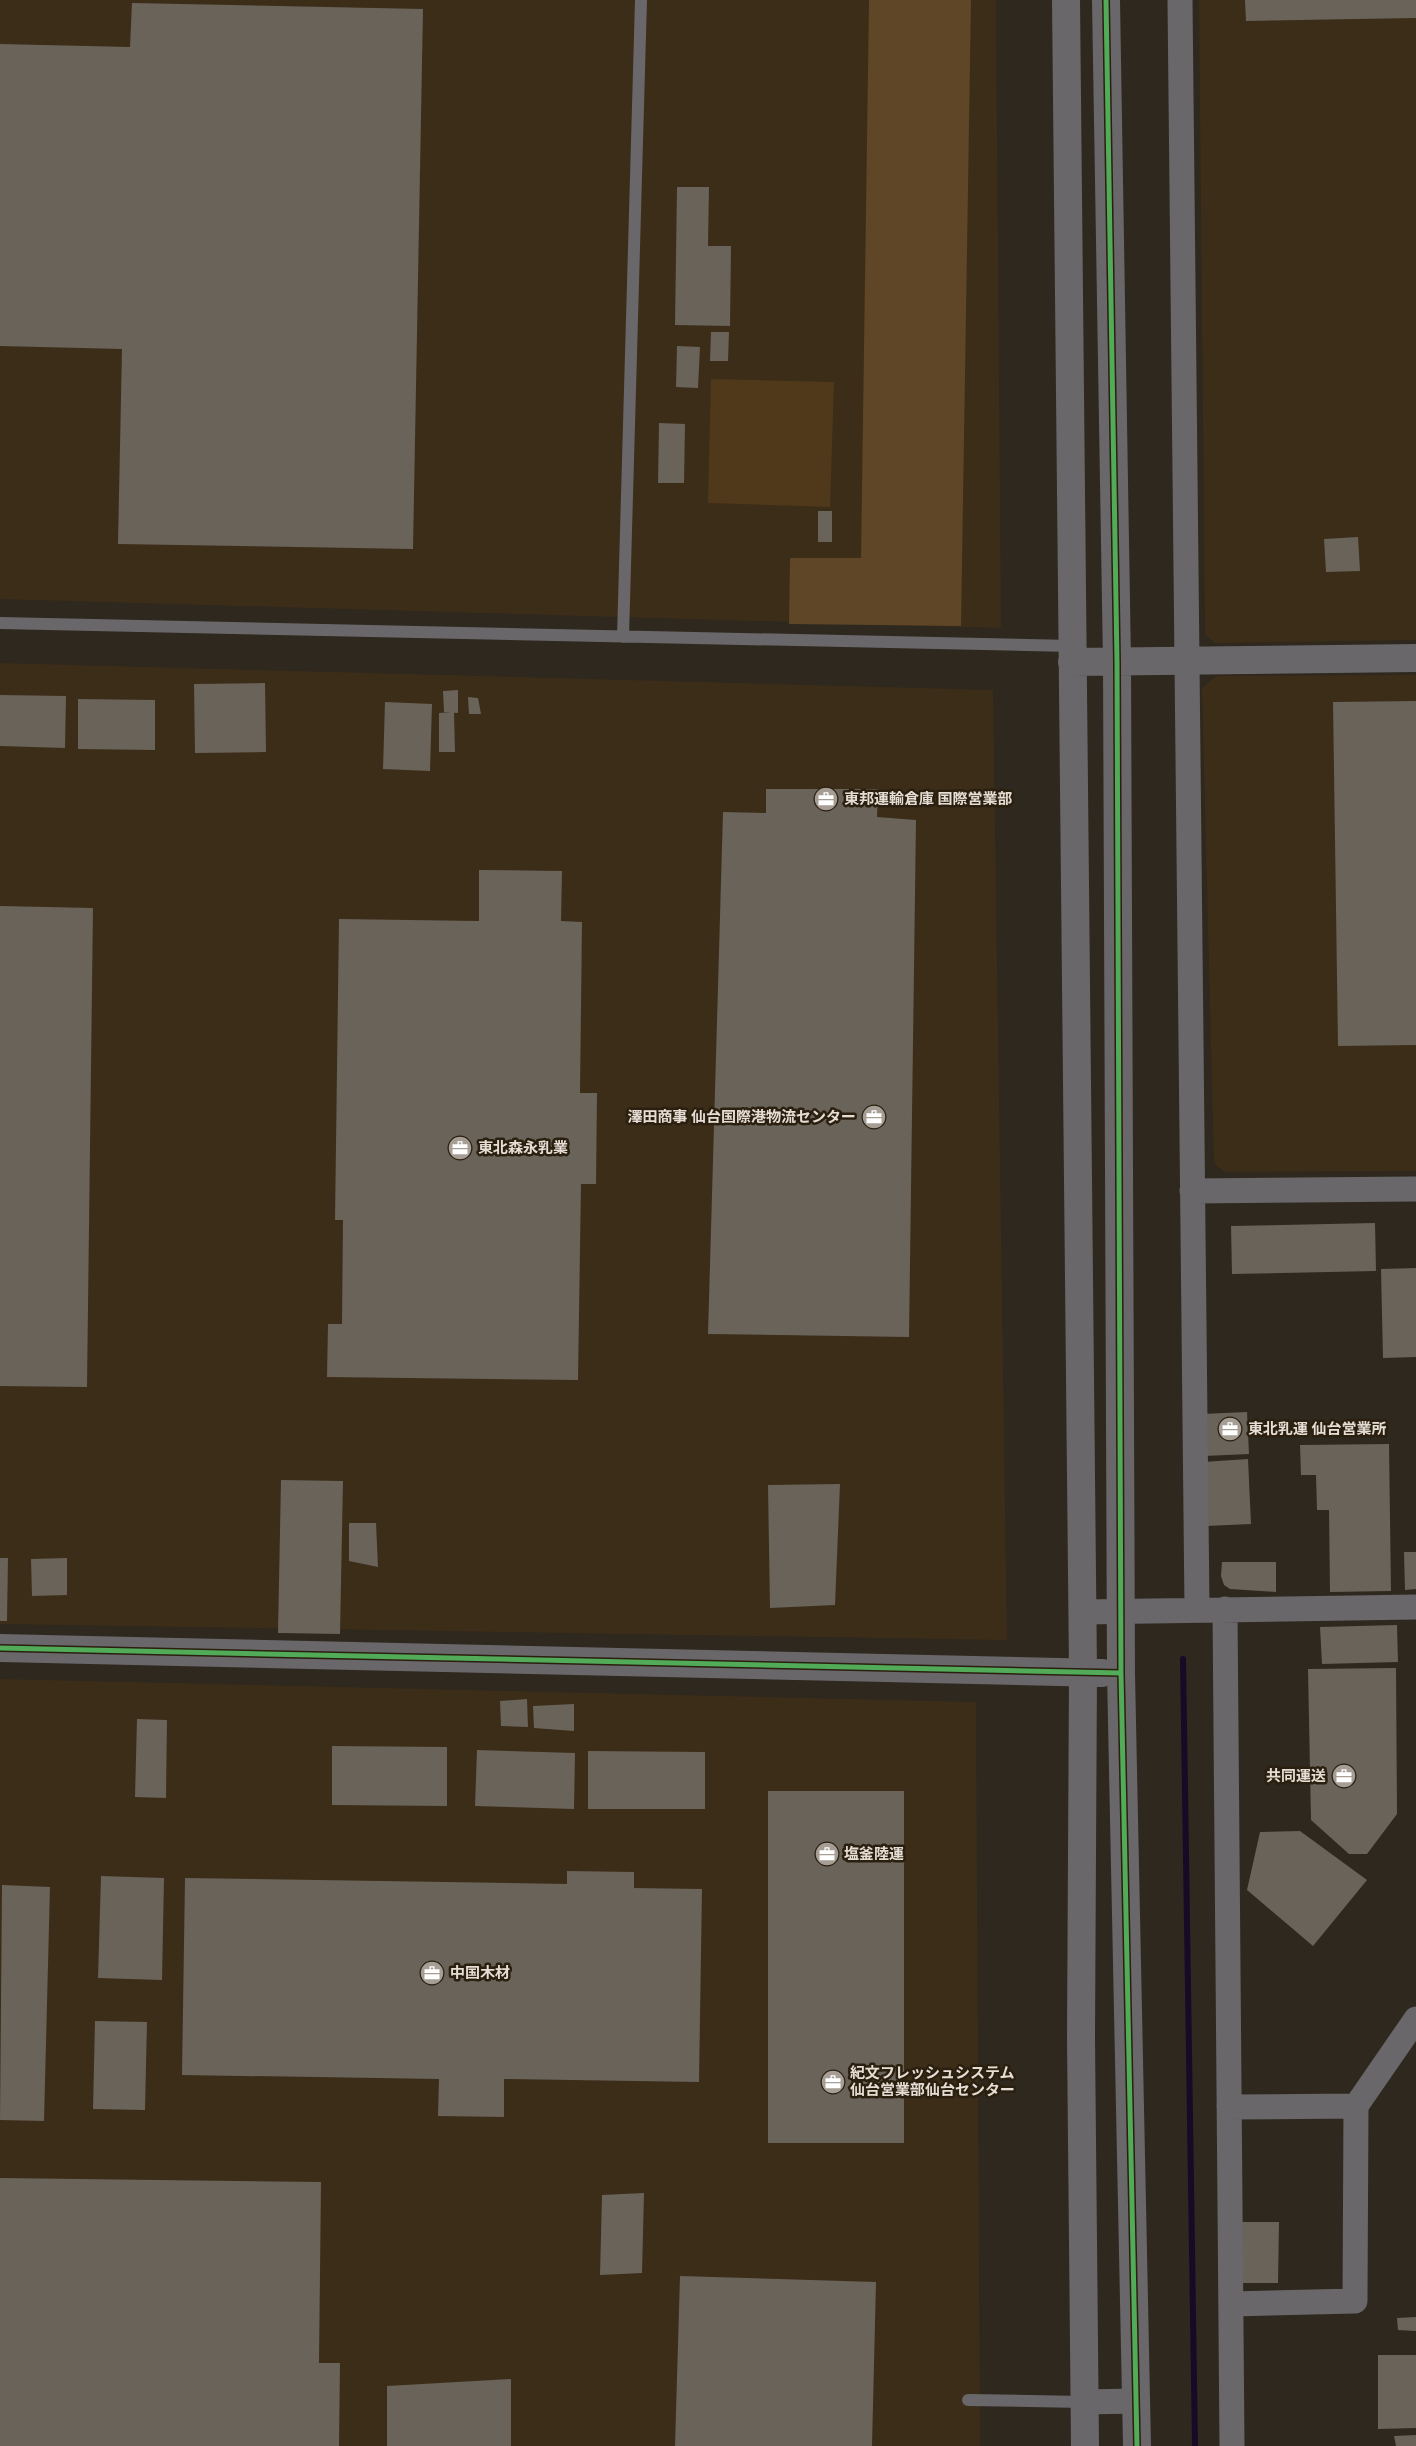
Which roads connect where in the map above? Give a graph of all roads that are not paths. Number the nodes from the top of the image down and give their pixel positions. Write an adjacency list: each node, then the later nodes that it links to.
1 (641, 0): 6 (lane)
2 (1066, 0): 7 (street)
3 (1106, 0): 10 (street)
4 (1180, 0): 9 (street)
5 (0, 623): 6 (lane)
6 (623, 637): 7 (lane)
7 (1072, 654): 10 (street); 16 (street)
8 (1416, 658): 9 (street)
9 (1187, 660): 10 (street); 12 (street)
10 (1117, 662): 17 (street)
11 (1416, 1189): 12 (street)
12 (1192, 1191): 15 (street)
13 (1416, 1607): 14 (street)
14 (1225, 1609): 15 (street); 23 (street)
15 (1197, 1610): 17 (street)
16 (1082, 1612): 17 (street); 19 (street)
17 (1122, 1612): 20 (street)
18 (0, 1648): 19 (street)
19 (1083, 1672): 20 (street); 27 (street)
20 (1121, 1673): 26 (street)
21 (1416, 2019): 22 (street)
22 (1356, 2106): 23 (street); 24 (street)
23 (1229, 2107): 24 (street)
24 (1231, 2304): 30 (street)
25 (968, 2400): 27 (lane)
26 (1136, 2401): 27 (street); 29 (street)
27 (1084, 2402): 28 (street)
28 (1085, 2446)
29 (1137, 2446)
30 (1232, 2446)

